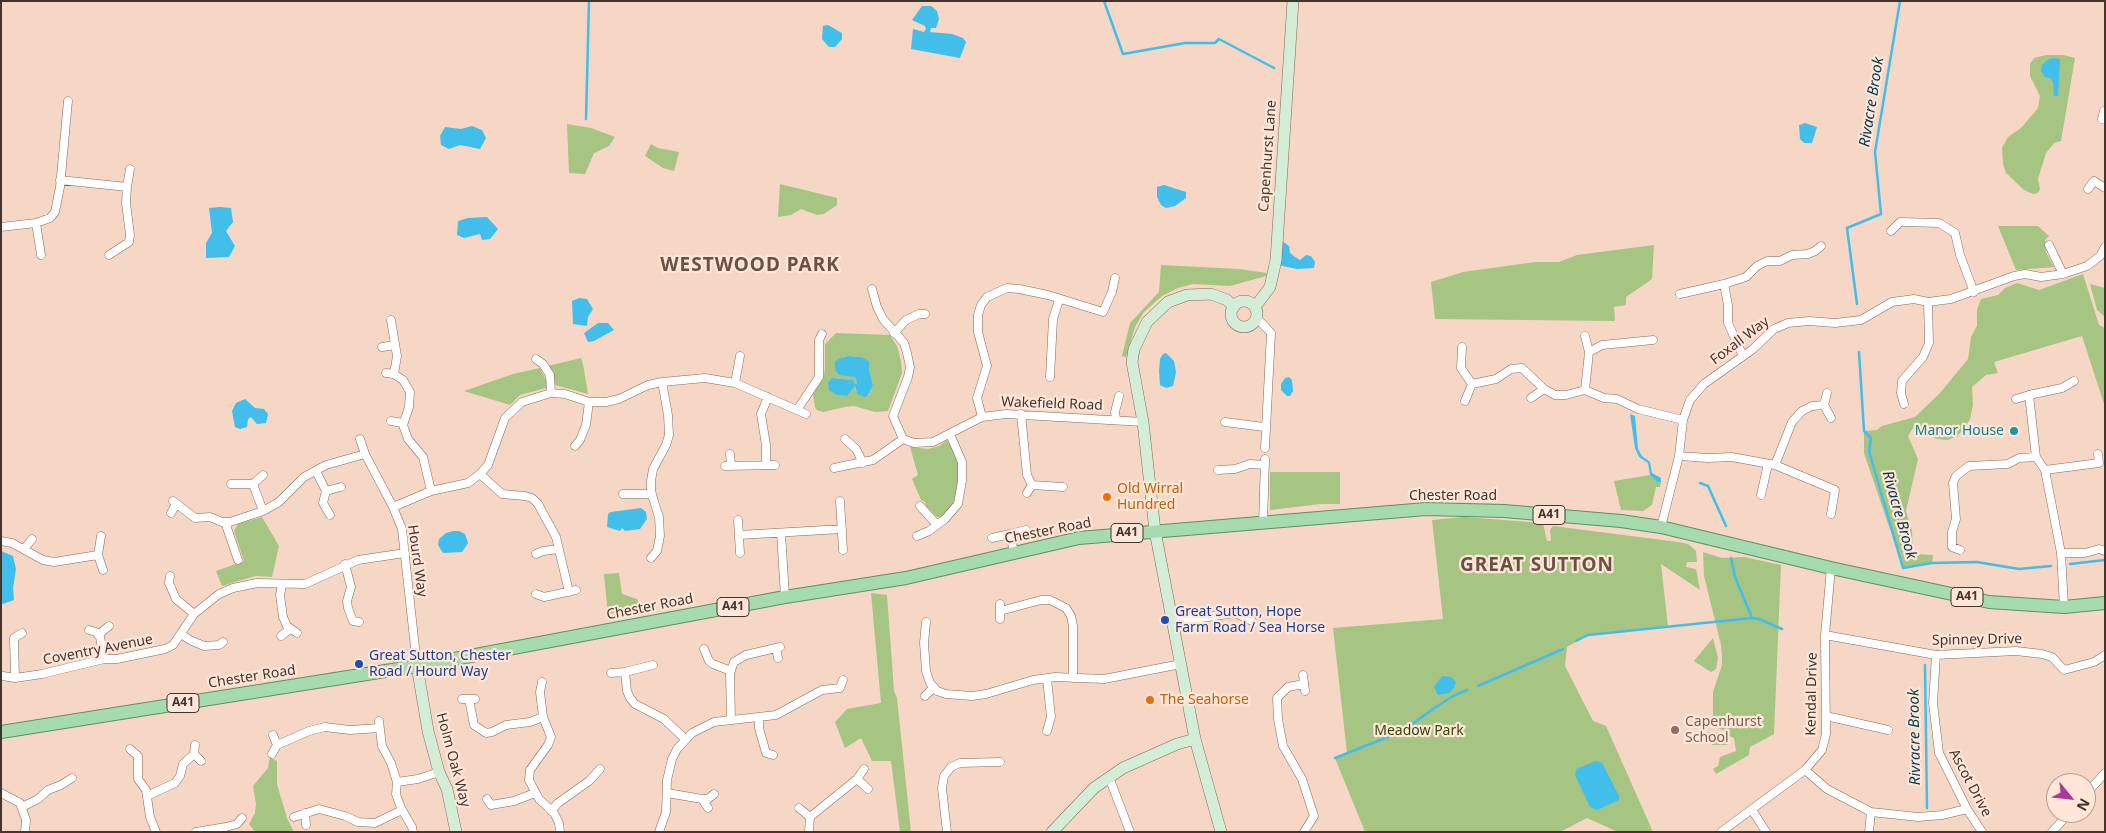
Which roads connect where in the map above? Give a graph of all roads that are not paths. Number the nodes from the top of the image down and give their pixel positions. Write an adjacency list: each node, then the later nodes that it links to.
1 (1293, 1): 29 (street, Capenhurst Lane)
2 (68, 101): 4 (street)
3 (130, 169): 5 (street)
4 (60, 180): 5 (street); 8 (street)
5 (126, 187): 16 (street)
6 (2105, 188): 7 (street)
7 (2088, 189)
8 (36, 223): 9 (street); 15 (street)
9 (1, 227)
10 (1891, 231): 23 (street)
11 (2050, 244): 19 (street)
12 (1821, 246): 14 (street)
13 (2105, 248): 17 (street, Foxall Way)
14 (1808, 254): 18 (street); 21 (street)
15 (41, 255)
16 (109, 255)
17 (2102, 257): 19 (street, Foxall Way)
18 (1818, 260)
19 (2063, 274): 23 (street, Foxall Way)
20 (1115, 278): 25 (street)
21 (1724, 284): 24 (street); 40 (street)
22 (872, 289): 31 (street)
23 (1974, 292): 26 (street, Foxall Way)
24 (1680, 294)
25 (1060, 300): 44 (street); 65 (street)
26 (1928, 302): 40 (street, Foxall Way); 60 (street)
27 (1234, 307): 29 (street); 29 (street); 70 (street)
28 (921, 312): 31 (street)
29 (1256, 312): 73 (street)
30 (390, 320): 35 (street)
31 (894, 333): 77 (street)
32 (1585, 336): 38 (street)
33 (818, 337): 62 (street)
34 (1653, 340): 38 (street)
35 (394, 345): 36 (street); 43 (street)
36 (382, 347)
37 (1462, 347): 48 (street)
38 (1588, 352): 50 (street)
39 (740, 356): 47 (street)
40 (1743, 356): 68 (street, Foxall Way)
41 (542, 361): 51 (street)
42 (386, 373): 43 (street)
43 (394, 374): 72 (street)
44 (1050, 377)
45 (2074, 381): 54 (street)
46 (662, 382): 47 (street); 59 (street); 105 (street)
47 (735, 383): 55 (street)
48 (1472, 384): 49 (street); 58 (street)
49 (1544, 389): 50 (street); 56 (street)
50 (1585, 390): 68 (street)
51 (552, 393): 59 (street); 94 (street)
52 (1828, 393): 61 (street)
53 (1119, 396): 67 (street)
54 (2029, 396): 57 (street); 84 (street)
55 (768, 397): 62 (street); 87 (street)
56 (1531, 398)
57 (2016, 399)
58 (1465, 401)
59 (589, 402): 78 (street)
60 (1904, 404)
61 (1824, 405): 66 (street); 89 (street)
62 (797, 410): 63 (street)
63 (806, 414)
64 (1021, 414): 65 (street, Wakefield Road); 67 (street, Wakefield Road); 98 (street)
65 (982, 417): 74 (street, Wakefield Road)
66 (1831, 418)
67 (1116, 419): 70 (street, Wakefield Road)
68 (1683, 420): 83 (street, Foxall Way)
69 (391, 421): 72 (street)
70 (1143, 422): 121 (street)
71 (1225, 422): 73 (street)
72 (403, 423): 102 (street)
73 (1264, 427): 79 (street)
74 (950, 434): 77 (street, Wakefield Road); 117 (street)
75 (360, 438): 80 (street, Hourd Way)
76 (845, 439): 85 (street)
77 (903, 439): 85 (street)
78 (588, 445)
79 (1264, 448)
80 (365, 454): 93 (street); 109 (street, Hourd Way)
81 (730, 454): 87 (street)
82 (2098, 454): 86 (street)
83 (1679, 456): 89 (street); 118 (street, Foxall Way)
84 (2036, 457): 92 (street); 134 (street)
85 (862, 463): 90 (street)
86 (2102, 463): 92 (street)
87 (766, 465): 88 (street)
88 (775, 465)
89 (1771, 465): 106 (street); 112 (street)
90 (834, 468)
91 (1218, 470): 116 (street)
92 (2045, 470): 139 (street)
93 (316, 471): 101 (street); 110 (street)
94 (480, 474): 102 (street); 130 (street)
95 (263, 475): 97 (street)
96 (231, 484): 97 (street)
97 (253, 484): 110 (street)
98 (1032, 485): 100 (street); 103 (street)
99 (341, 487): 101 (street)
100 (1063, 487)
101 (326, 491): 113 (street)
102 (431, 491): 109 (street)
103 (1027, 492)
104 (623, 494): 105 (street)
105 (652, 494): 141 (street)
106 (1761, 495)
107 (840, 501): 119 (street)
108 (920, 506): 117 (street)
109 (393, 507): 137 (street, Hourd Way)
110 (263, 512): 115 (street)
111 (171, 513): 115 (street)
112 (1831, 514)
113 (330, 515)
114 (738, 520): 124 (street)
115 (225, 522): 142 (street)
116 (1263, 524): 118 (main road, Chester Road / A41); 121 (main road, Chester Road / A41)
117 (937, 525): 126 (street)
118 (1661, 528): 144 (main road, Chester Road / A41)
119 (842, 529): 122 (street); 133 (street)
120 (1026, 530): 123 (street)
121 (1155, 531): 136 (main road, Chester Road / A41); 156 (street)
122 (780, 533): 124 (street); 149 (street)
123 (1010, 534): 127 (street); 136 (street)
124 (739, 535): 138 (street)
125 (101, 536): 140 (street)
126 (917, 536)
127 (992, 538)
128 (32, 539): 131 (street)
129 (1, 541): 131 (street)
130 (559, 549): 132 (street); 148 (street)
131 (24, 550): 140 (street)
132 (539, 550)
133 (843, 550)
134 (1960, 550)
135 (2105, 550): 139 (street)
136 (1014, 552): 149 (main road, Chester Road / A41)
137 (406, 553): 143 (street, Coventry Avenue); 175 (street, Hourd Way)
138 (740, 553)
139 (2061, 553): 151 (street)
140 (98, 554): 145 (street)
141 (651, 558)
142 (238, 560)
143 (345, 564): 147 (street, Coventry Avenue); 158 (street)
144 (1831, 568): 151 (main road, Chester Road / A41); 163 (street, Kendal Drive)
145 (103, 570)
146 (160, 585): 153 (street)
147 (282, 585): 153 (street, Coventry Avenue); 164 (street)
148 (536, 594)
149 (785, 597): 175 (main road, Chester Road / A41)
150 (2105, 603): 151 (main road, Chester Road / A41)
151 (2064, 606)
152 (1000, 612): 181 (street)
153 (194, 614): 161 (street, Coventry Avenue)
154 (1252, 620): 156 (street)
155 (926, 622): 165 (street)
156 (1174, 622): 173 (street)
157 (109, 626): 162 (street)
158 (348, 627)
159 (89, 630): 162 (street)
160 (22, 633): 180 (street)
161 (181, 634): 167 (street); 172 (street, Coventry Avenue)
162 (98, 635): 172 (street)
163 (1825, 635): 169 (street, Spinney Drive); 189 (street, Kendal Drive)
164 (281, 636)
165 (925, 640): 166 (street); 185 (street)
166 (934, 641)
167 (220, 646)
168 (704, 650): 176 (street)
169 (1936, 655): 170 (street, Spinney Drive); 236 (street, Ascot Drive)
170 (2105, 655)
171 (778, 658): 176 (street)
172 (104, 659): 180 (street, Coventry Avenue)
173 (1181, 664): 181 (street); 200 (street)
174 (653, 665): 178 (street)
175 (417, 666): 197 (main road, Chester Road / A41); 214 (street, Holm Oak Way)
176 (731, 671): 193 (street)
177 (611, 672): 178 (street)
178 (625, 672): 199 (street)
179 (3, 676): 180 (street, Coventry Avenue)
180 (15, 678)
181 (1073, 678): 182 (street)
182 (1047, 679): 185 (street); 192 (street)
183 (542, 682): 190 (street)
184 (1304, 683): 258 (street)
185 (934, 687): 187 (street)
186 (845, 695): 191 (street)
187 (925, 696)
188 (468, 699): 190 (street)
189 (1826, 716): 195 (street); 213 (street, Kendal Drive)
190 (543, 717): 226 (street)
191 (759, 719): 193 (street); 207 (street)
192 (1050, 719): 194 (street); 196 (street)
193 (731, 720): 199 (street)
194 (1059, 720)
195 (1888, 730)
196 (1047, 731)
197 (1, 732)
198 (272, 735): 202 (street)
199 (685, 739): 227 (street)
200 (1195, 739): 216 (street); 257 (street)
201 (195, 745): 205 (street)
202 (277, 745): 206 (street); 220 (street)
203 (130, 750): 208 (street)
204 (145, 750): 208 (street)
205 (194, 754): 209 (street); 230 (street)
206 (272, 754)
207 (766, 755)
208 (138, 756): 230 (street)
209 (201, 761)
210 (1000, 762): 254 (street)
211 (600, 769): 218 (street)
212 (864, 769): 219 (street)
213 (1805, 770): 238 (street, Kendal Drive); 240 (street)
214 (439, 772): 220 (street); 250 (street, Holm Oak Way)
215 (2105, 774): 221 (street)
216 (1109, 777): 255 (street); 256 (street)
217 (72, 778): 222 (street)
218 (593, 778): 223 (street); 239 (street)
219 (857, 779): 224 (street); 243 (street)
220 (397, 782): 237 (street)
221 (2096, 783)
222 (61, 785): 229 (street); 233 (street)
223 (599, 785)
224 (868, 789)
225 (1, 793): 233 (street)
226 (535, 793): 232 (street); 239 (street)
227 (667, 794): 231 (street); 252 (street)
228 (714, 794): 231 (street)
229 (63, 795)
230 (147, 796): 247 (street)
231 (702, 798): 234 (street)
232 (489, 806)
233 (22, 807): 246 (street)
234 (708, 808)
235 (799, 808): 243 (street)
236 (1966, 809): 240 (street); 262 (street, Ascot Drive)
237 (402, 810): 241 (street); 249 (street)
238 (1752, 810): 259 (street, Kendal Drive); 260 (street)
239 (551, 811): 251 (street)
240 (1871, 812): 261 (street)
241 (306, 813): 242 (street); 244 (street)
242 (294, 817)
243 (810, 817): 253 (street)
244 (306, 825)
245 (242, 831): 248 (street)
246 (25, 832)
247 (156, 832)
248 (196, 832)
249 (413, 832)
250 (456, 832)
251 (560, 832)
252 (659, 832)
253 (809, 832)
254 (947, 832)
255 (1052, 832)
256 (1130, 832)
257 (1221, 832)
258 (1304, 832)
259 (1721, 832)
260 (1766, 832)
261 (1869, 832)
262 (1982, 832)

